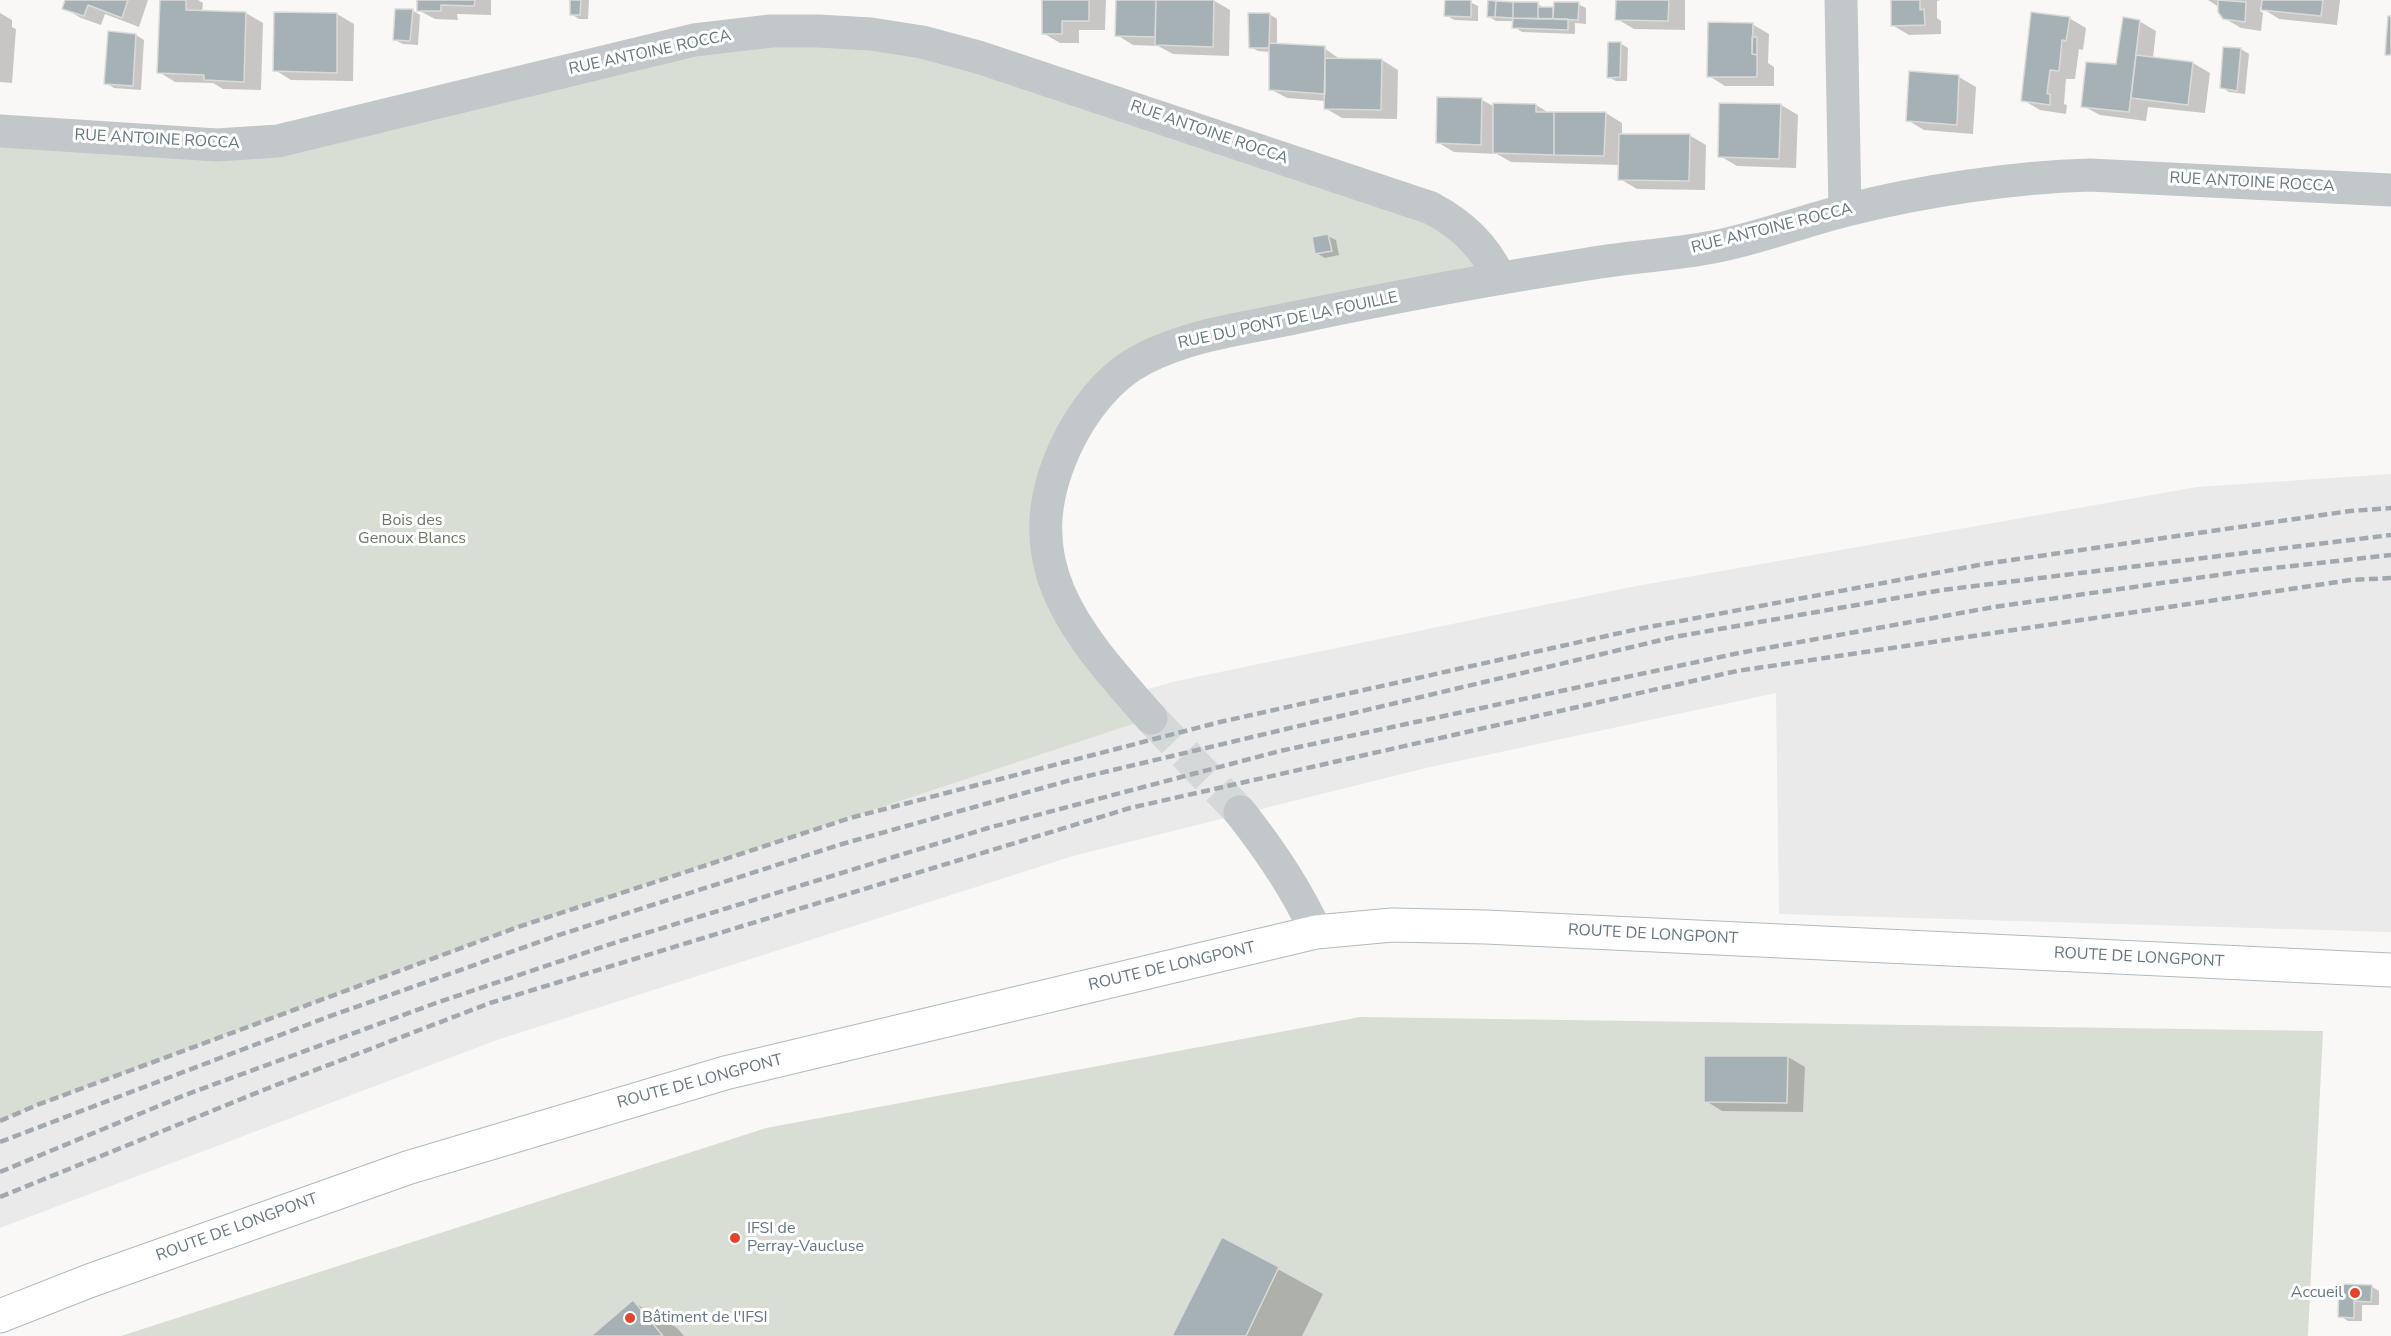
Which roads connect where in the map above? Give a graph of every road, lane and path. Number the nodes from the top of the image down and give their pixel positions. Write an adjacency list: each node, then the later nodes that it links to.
1 (1840, 0): 4 (street)
2 (0, 131): 5 (street, RUE ANTOINE ROCCA)
3 (2391, 190): 4 (street, RUE ANTOINE ROCCA)
4 (1845, 210): 5 (street, RUE ANTOINE ROCCA)
5 (1500, 278): 6 (street, RUE DU PONT DE LA FOUILLE)
6 (1151, 718)
7 (1240, 812): 8 (street)
8 (1316, 932): 9 (main road, ROUTE DE LONGPONT); 10 (main road, ROUTE DE LONGPONT)
9 (2391, 970)
10 (0, 1316)

